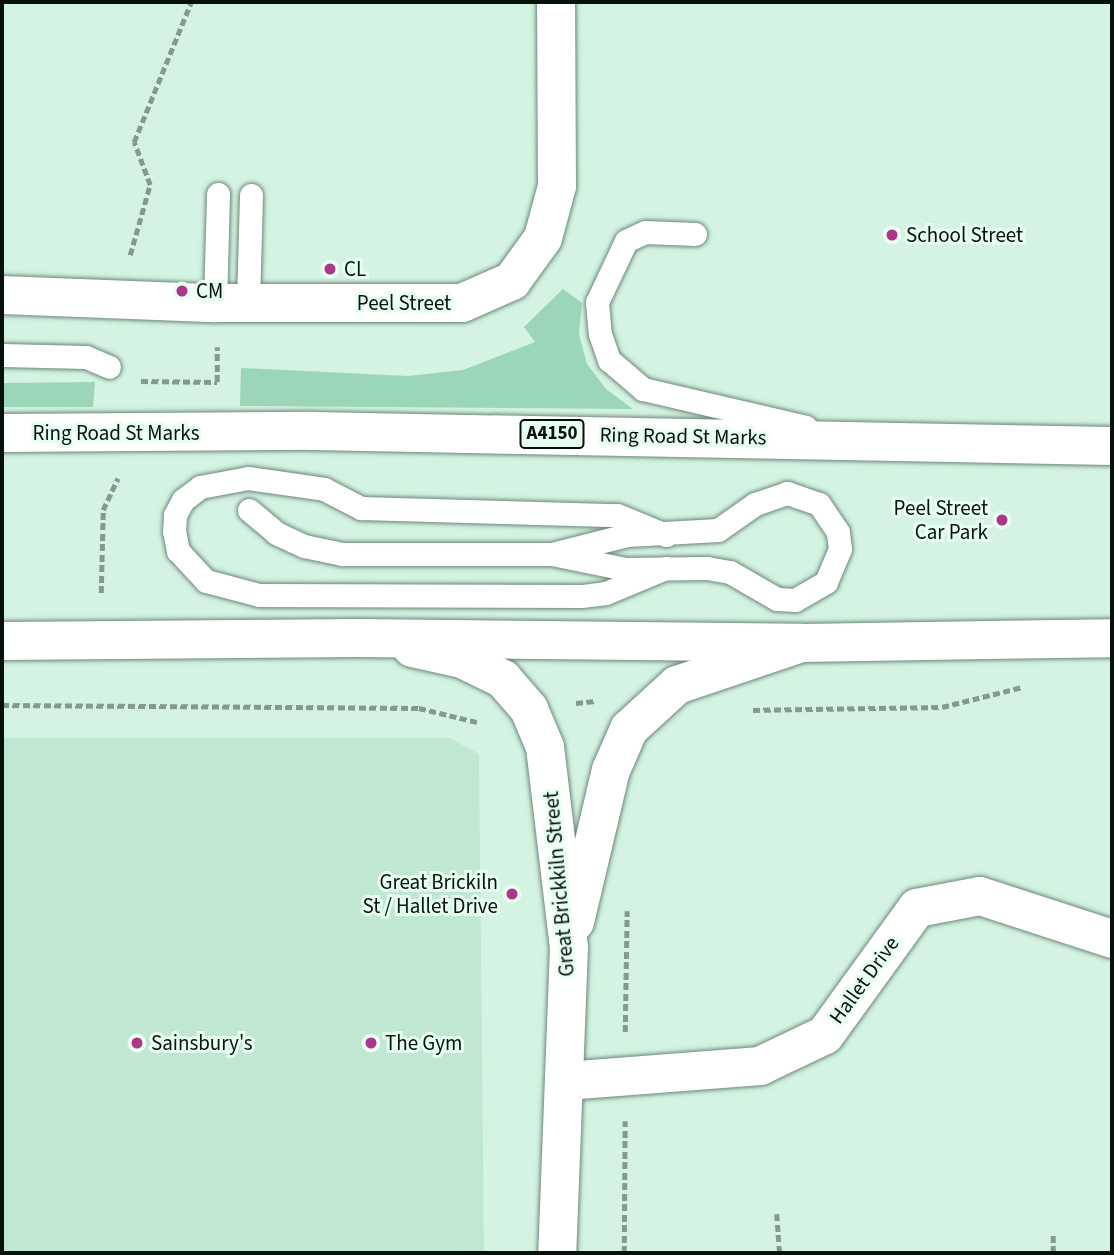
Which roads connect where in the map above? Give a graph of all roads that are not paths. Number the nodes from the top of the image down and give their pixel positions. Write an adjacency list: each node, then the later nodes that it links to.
1 (556, 2): 6 (main road, Peel Street)
2 (218, 194): 6 (lane)
3 (251, 195): 6 (lane)
4 (695, 234): 10 (lane)
5 (2, 295): 6 (main road, Peel Street)
6 (232, 303)
7 (2, 355): 8 (lane)
8 (108, 367)
9 (2, 433): 10 (main road, Ring Road St Marks / A4150)
10 (855, 439): 11 (main road, Ring Road St Marks / A4150)
11 (1112, 446)
12 (250, 510): 14 (lane)
13 (666, 535): 14 (lane); 15 (lane); 15 (lane)
14 (552, 554): 15 (lane)
15 (666, 568)
16 (358, 638): 18 (main road); 19 (main road); 21 (main road, Great Brickkiln Street)
17 (1112, 638): 19 (main road)
18 (2, 641)
19 (802, 643): 21 (main road)
20 (1112, 939): 22 (main road, Hallet Drive)
21 (569, 947): 22 (main road, Great Brickkiln Street)
22 (566, 1082): 23 (main road, Great Brickkiln Street)
23 (557, 1253)

